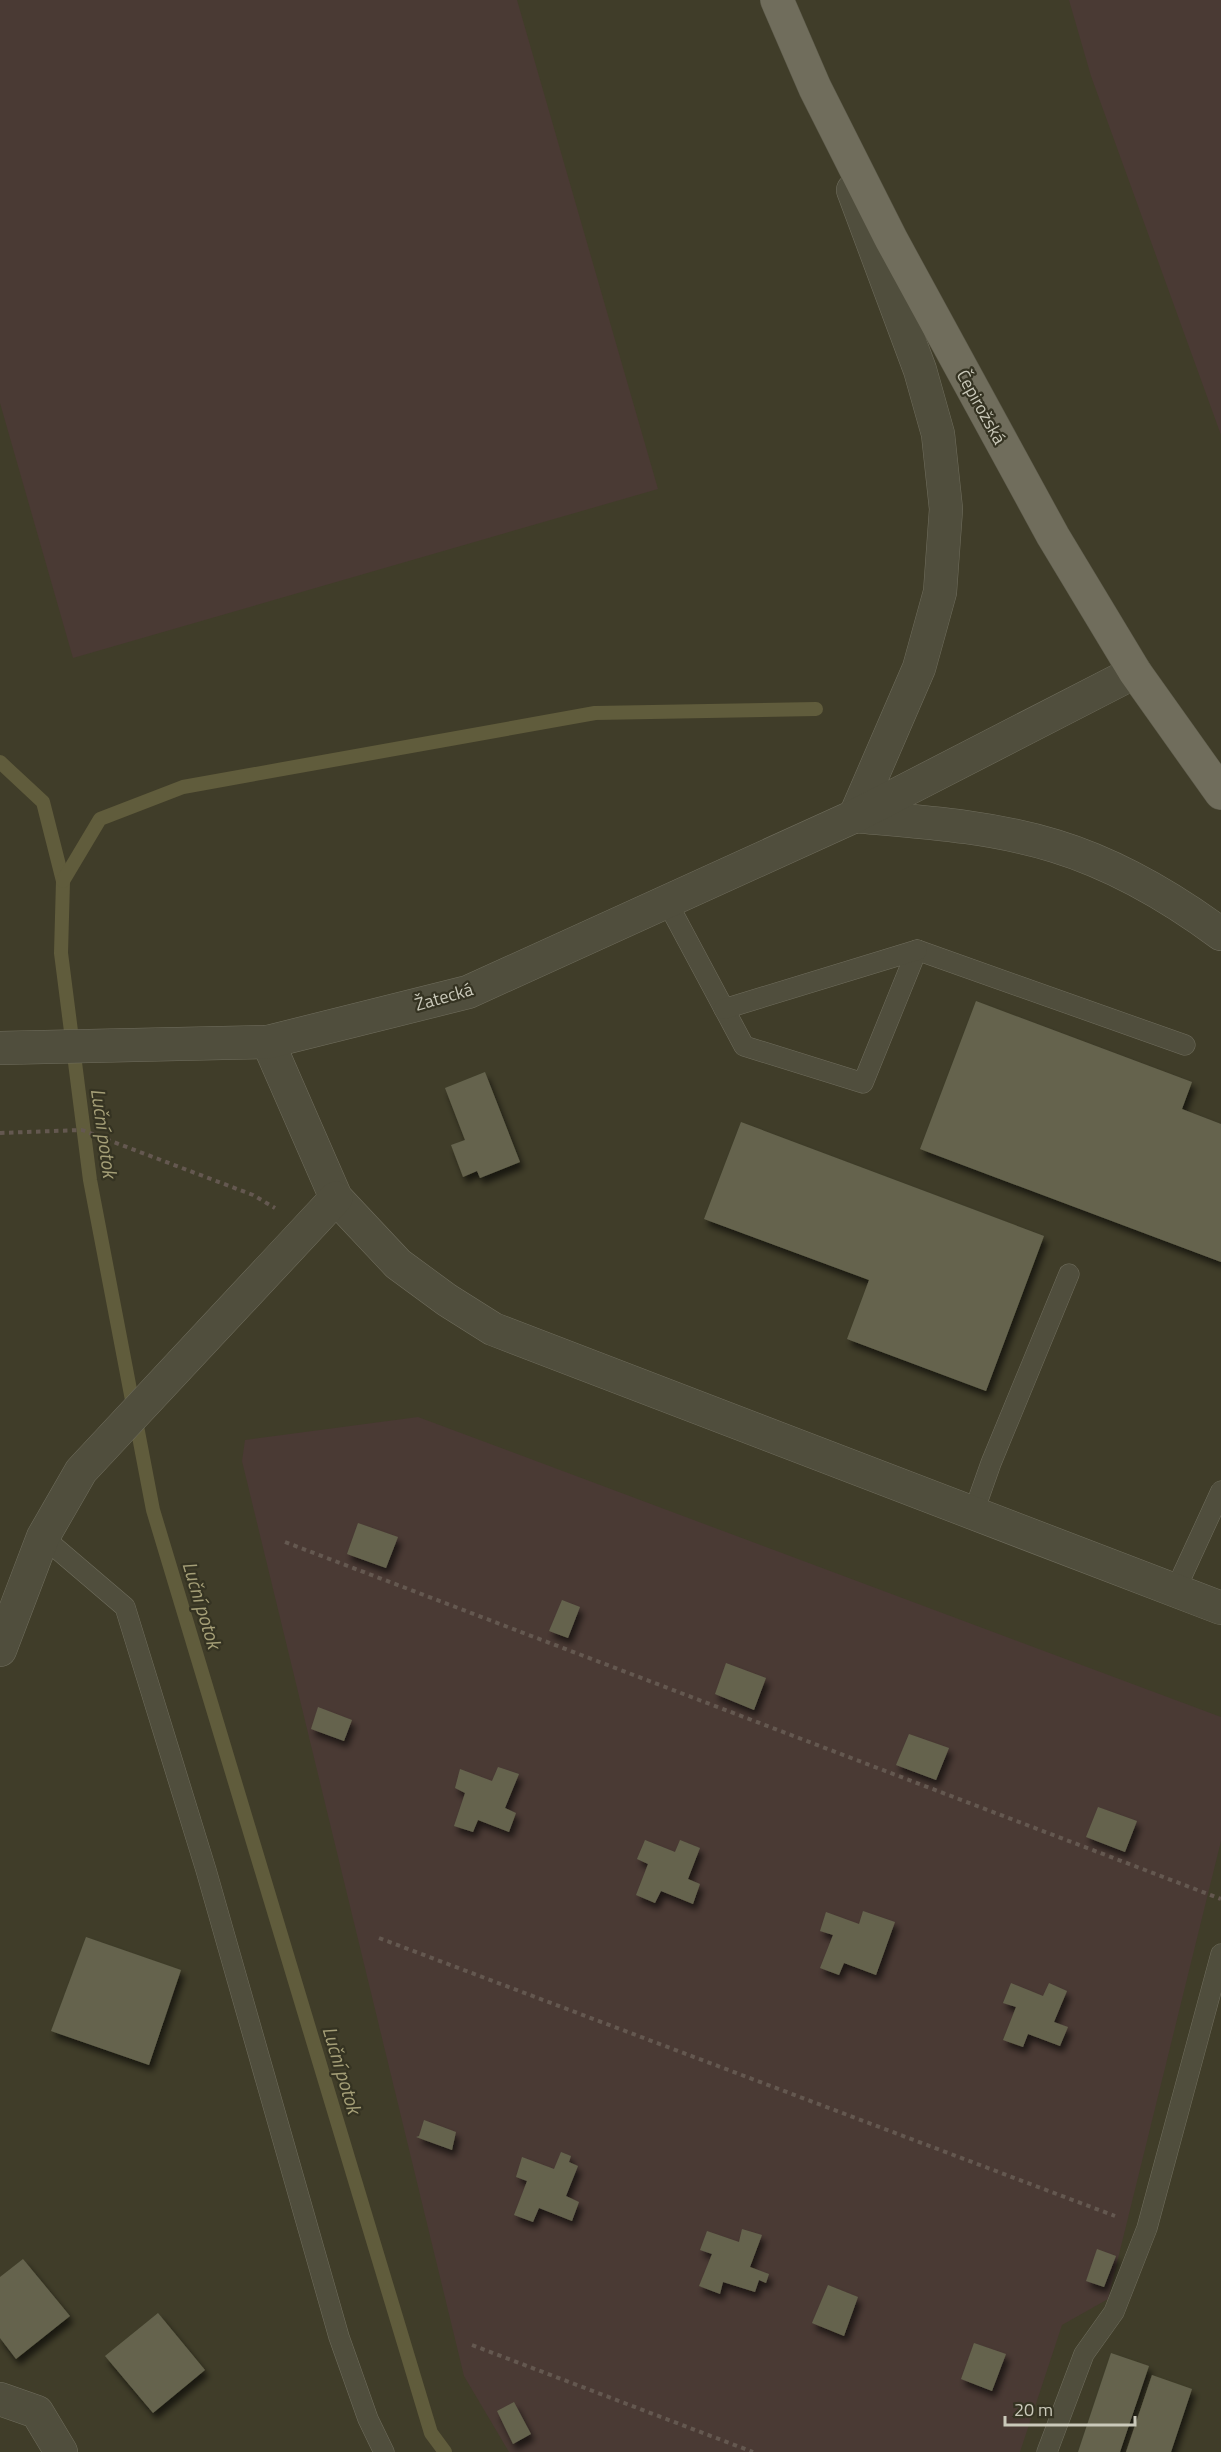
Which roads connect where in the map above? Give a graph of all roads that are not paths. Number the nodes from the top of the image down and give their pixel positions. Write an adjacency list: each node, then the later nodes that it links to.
1 (777, 0): 2 (main road, Čepirožská)
2 (815, 88): 3 (main road, Čepirožská); 5 (street)
3 (1135, 672): 4 (main road, Čepirožská); 5 (street, Žatecká)
4 (1221, 793)
5 (855, 816): 6 (street, Žatecká); 7 (street)
6 (667, 902): 9 (lane); 10 (street, Žatecká)
7 (1221, 934)
8 (917, 950): 9 (lane); 9 (lane); 11 (lane)
9 (724, 1009)
10 (268, 1041): 12 (street, Žatecká); 13 (street)
11 (1185, 1045)
12 (0, 1048)
13 (336, 1198): 16 (street); 17 (street)
14 (1069, 1274): 16 (lane)
15 (1221, 1491): 18 (lane)
16 (973, 1514): 18 (street)
17 (43, 1537): 20 (street); 24 (lane)
18 (1175, 1591): 19 (street)
19 (1221, 1608)
20 (0, 1650)
21 (1221, 1954): 25 (lane)
22 (0, 2399): 23 (street)
23 (61, 2452)
24 (384, 2452)
25 (1047, 2452)

